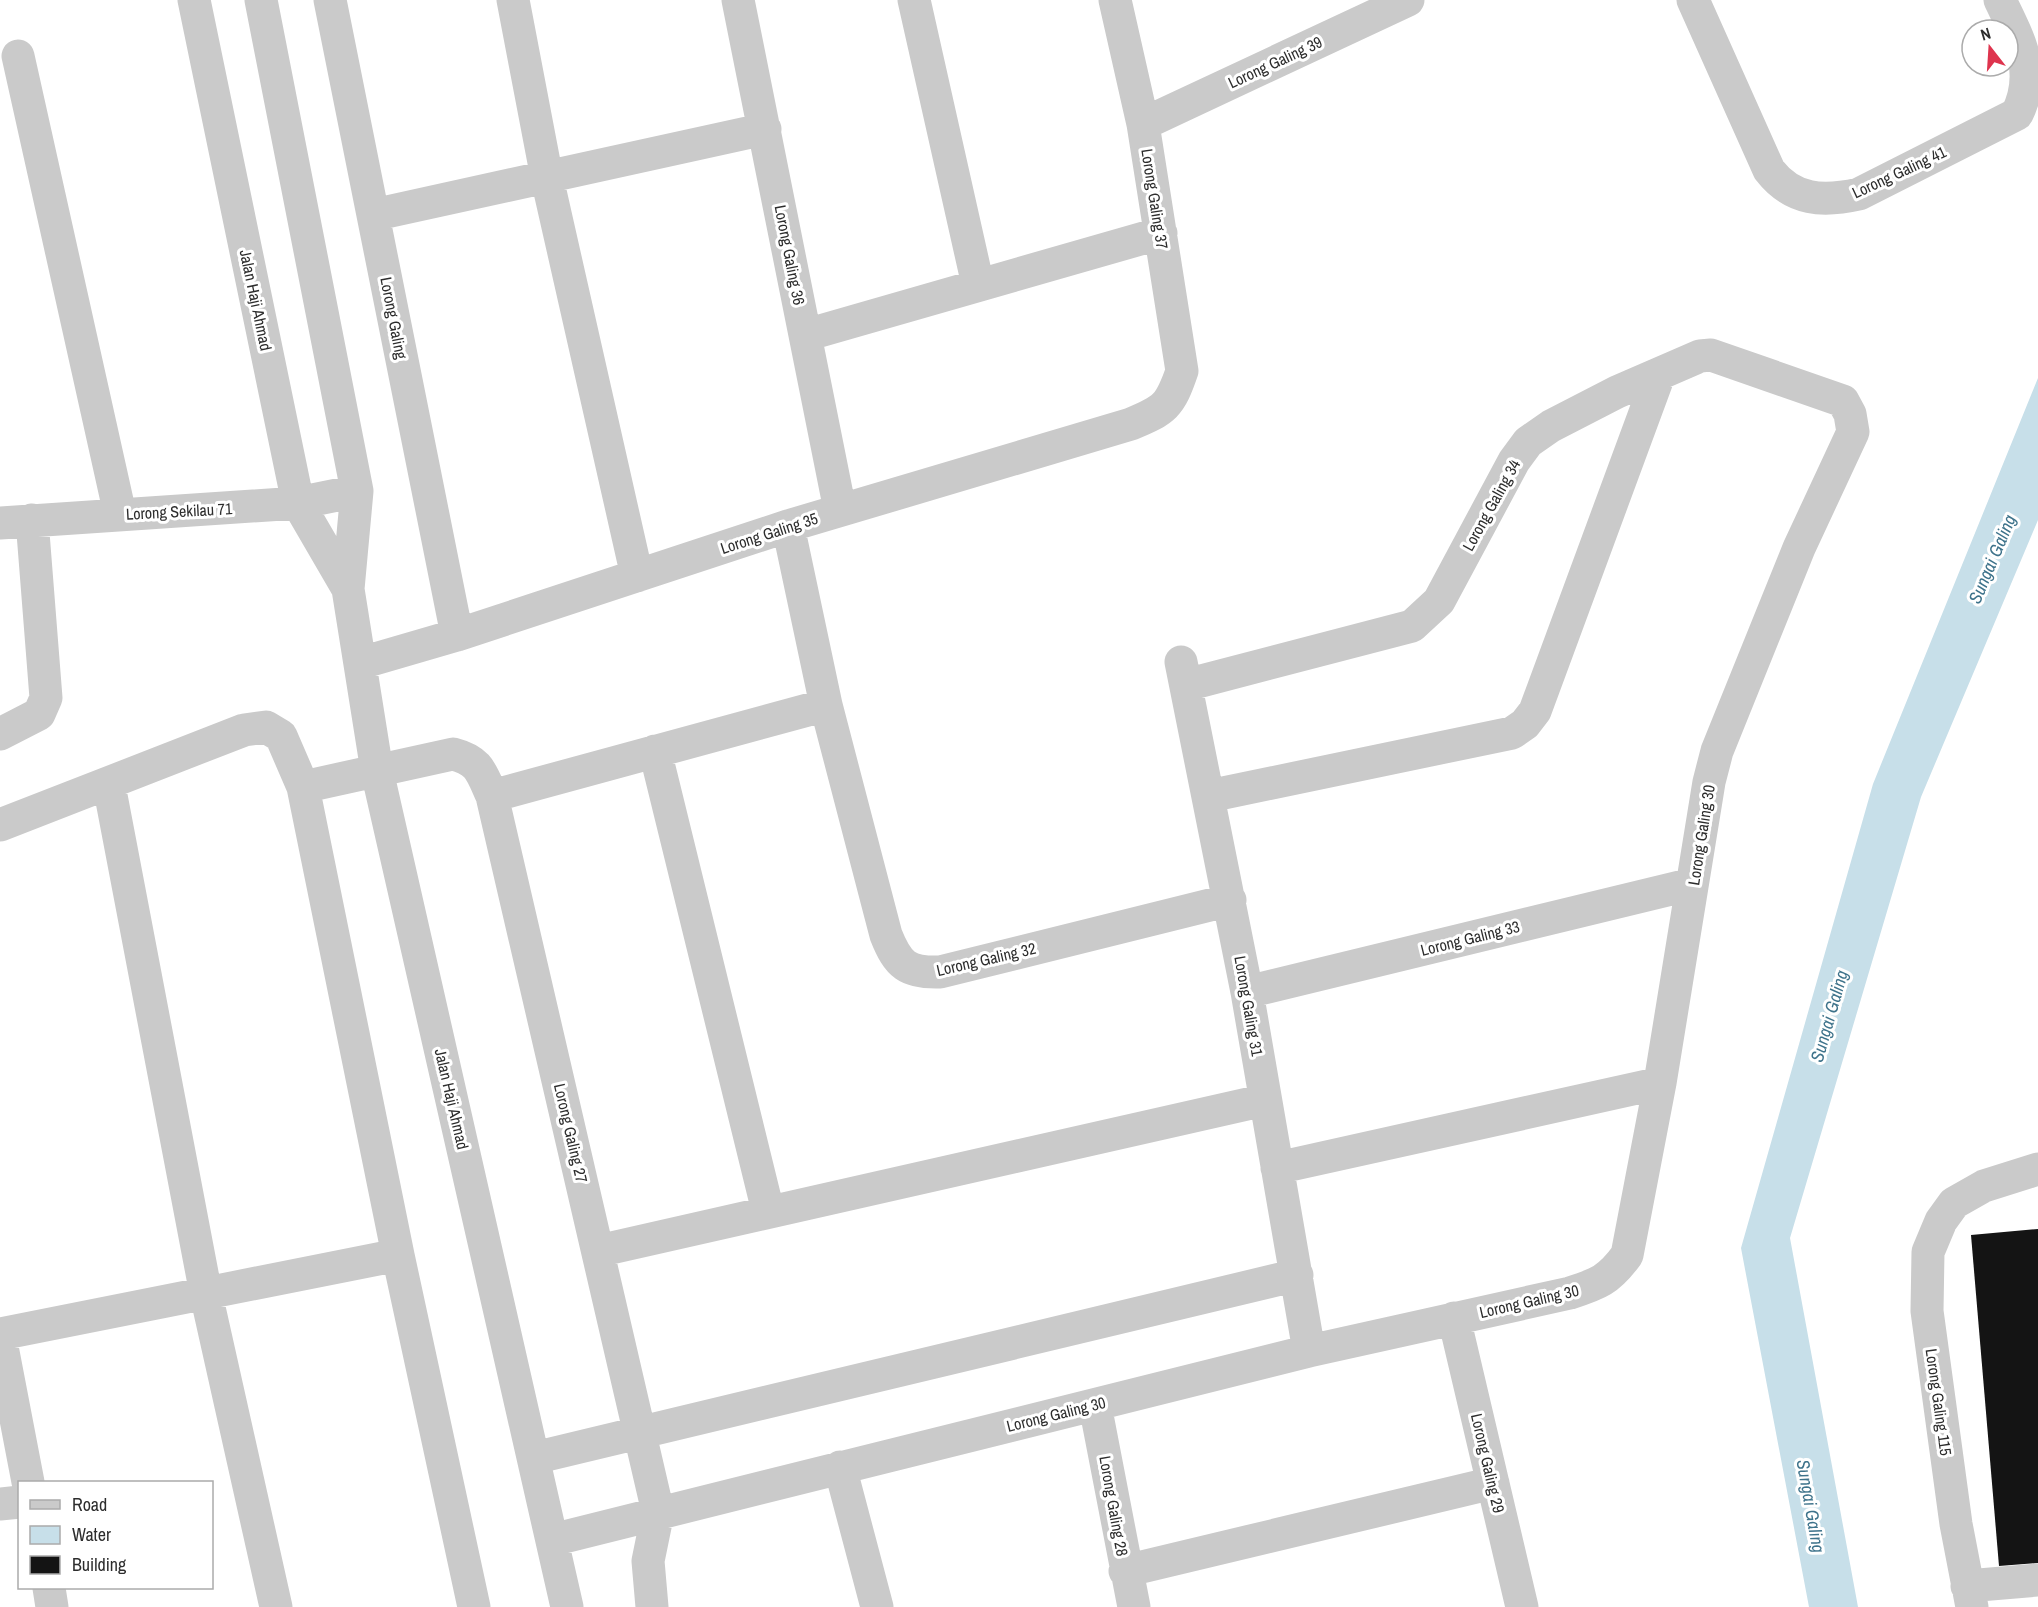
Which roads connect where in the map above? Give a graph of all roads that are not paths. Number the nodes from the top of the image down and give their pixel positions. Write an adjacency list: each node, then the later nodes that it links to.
1 (194, 0): 24 (street, Jalan Haji Ahmad)
2 (261, 0): 23 (street, Jalan Haji Ahmad)
3 (330, 0): 16 (street, Lorong Galing)
4 (513, 0): 15 (street)
5 (738, 0): 14 (street, Lorong Galing 36)
6 (914, 0): 18 (street)
7 (1115, 0): 13 (street, Lorong Galing 37)
8 (1408, 0): 13 (street, Lorong Galing 39)
9 (1693, 0): 11 (street, Lorong Galing 41)
10 (2001, 0): 11 (street)
11 (2032, 50)
12 (18, 56): 26 (street)
13 (1143, 124): 17 (street, Lorong Galing 37)
14 (765, 129): 15 (street); 19 (street, Lorong Galing 36)
15 (547, 178): 16 (street); 30 (street)
16 (373, 215): 32 (street, Lorong Galing)
17 (1161, 233): 18 (street); 21 (street, Lorong Galing 37)
18 (978, 285): 19 (street)
19 (806, 335): 25 (street, Lorong Galing 36)
20 (1659, 375): 22 (street, Lorong Galing 34); 34 (street, Lorong Galing 34); 42 (street)
21 (1173, 398): 25 (street, Lorong Galing 35)
22 (1843, 401): 44 (street, Lorong Galing 30)
23 (357, 491): 24 (street, Lorong Sekilau 71); 31 (street, Jalan Haji Ahmad)
24 (298, 503): 26 (street, Lorong Sekilau 71); 31 (street, Jalan Haji Ahmad)
25 (840, 510): 29 (street, Lorong Galing 35)
26 (120, 514): 27 (street, Lorong Sekilau 71)
27 (32, 520): 28 (street, Lorong Sekilau 71); 36 (street)
28 (0, 523)
29 (788, 526): 30 (street, Lorong Galing 35); 35 (street, Lorong Galing 32)
30 (637, 576): 32 (street, Lorong Galing 35)
31 (348, 589): 33 (street, Jalan Haji Ahmad)
32 (458, 635): 33 (street, Lorong Galing 35)
33 (362, 663): 38 (street, Jalan Haji Ahmad)
34 (1183, 674): 42 (street, Lorong Galing 31)
35 (826, 705): 37 (street); 45 (street, Lorong Galing 32)
36 (0, 734)
37 (655, 751): 41 (street); 51 (street)
38 (378, 771): 40 (street, Lorong Galing 27); 41 (street, Lorong Galing 27); 61 (street, Jalan Haji Ahmad)
39 (109, 785): 40 (street); 43 (street); 55 (street)
40 (303, 787): 53 (street)
41 (492, 796): 52 (street, Lorong Galing 27)
42 (1209, 796): 45 (street, Lorong Galing 31)
43 (0, 825)
44 (1692, 884): 46 (street, Lorong Galing 33); 47 (street, Lorong Galing 30)
45 (1230, 900): 46 (street, Lorong Galing 31)
46 (1247, 992): 48 (street, Lorong Galing 31)
47 (1660, 1083): 49 (street); 56 (street, Lorong Galing 30)
48 (1265, 1100): 49 (street, Lorong Galing 31); 51 (street)
49 (1277, 1168): 54 (street, Lorong Galing 31)
50 (2038, 1169): 72 (street, Lorong Galing 115)
51 (768, 1211): 52 (street)
52 (598, 1251): 60 (street, Lorong Galing 27)
53 (398, 1255): 55 (street); 75 (street)
54 (1297, 1275): 58 (street, Lorong Galing 31); 60 (street)
55 (206, 1294): 57 (street); 74 (street)
56 (1454, 1318): 58 (street, Lorong Galing 30); 64 (street, Lorong Galing 29)
57 (0, 1335): 63 (street)
58 (1309, 1351): 59 (street, Lorong Galing 30)
59 (1095, 1405): 62 (street, Lorong Galing 30); 69 (street, Lorong Galing 28)
60 (638, 1434): 61 (street); 67 (street, Lorong Galing 27)
61 (534, 1458): 68 (street, Jalan Haji Ahmad)
62 (840, 1467): 67 (street, Lorong Galing 30); 78 (street)
63 (28, 1481)
64 (1493, 1483): 69 (street); 80 (street, Lorong Galing 29)
65 (18, 1502): 66 (street)
66 (0, 1504)
67 (658, 1512): 68 (street, Lorong Galing 30); 77 (street, Lorong Galing 27)
68 (552, 1540): 76 (street, Jalan Haji Ahmad)
69 (1125, 1571): 79 (street, Lorong Galing 28)
70 (2038, 1580): 72 (street)
71 (48, 1589): 73 (street)
72 (1969, 1596)
73 (52, 1607)
74 (276, 1607)
75 (474, 1607)
76 (567, 1607)
77 (652, 1607)
78 (877, 1607)
79 (1134, 1607)
80 (1522, 1607)

